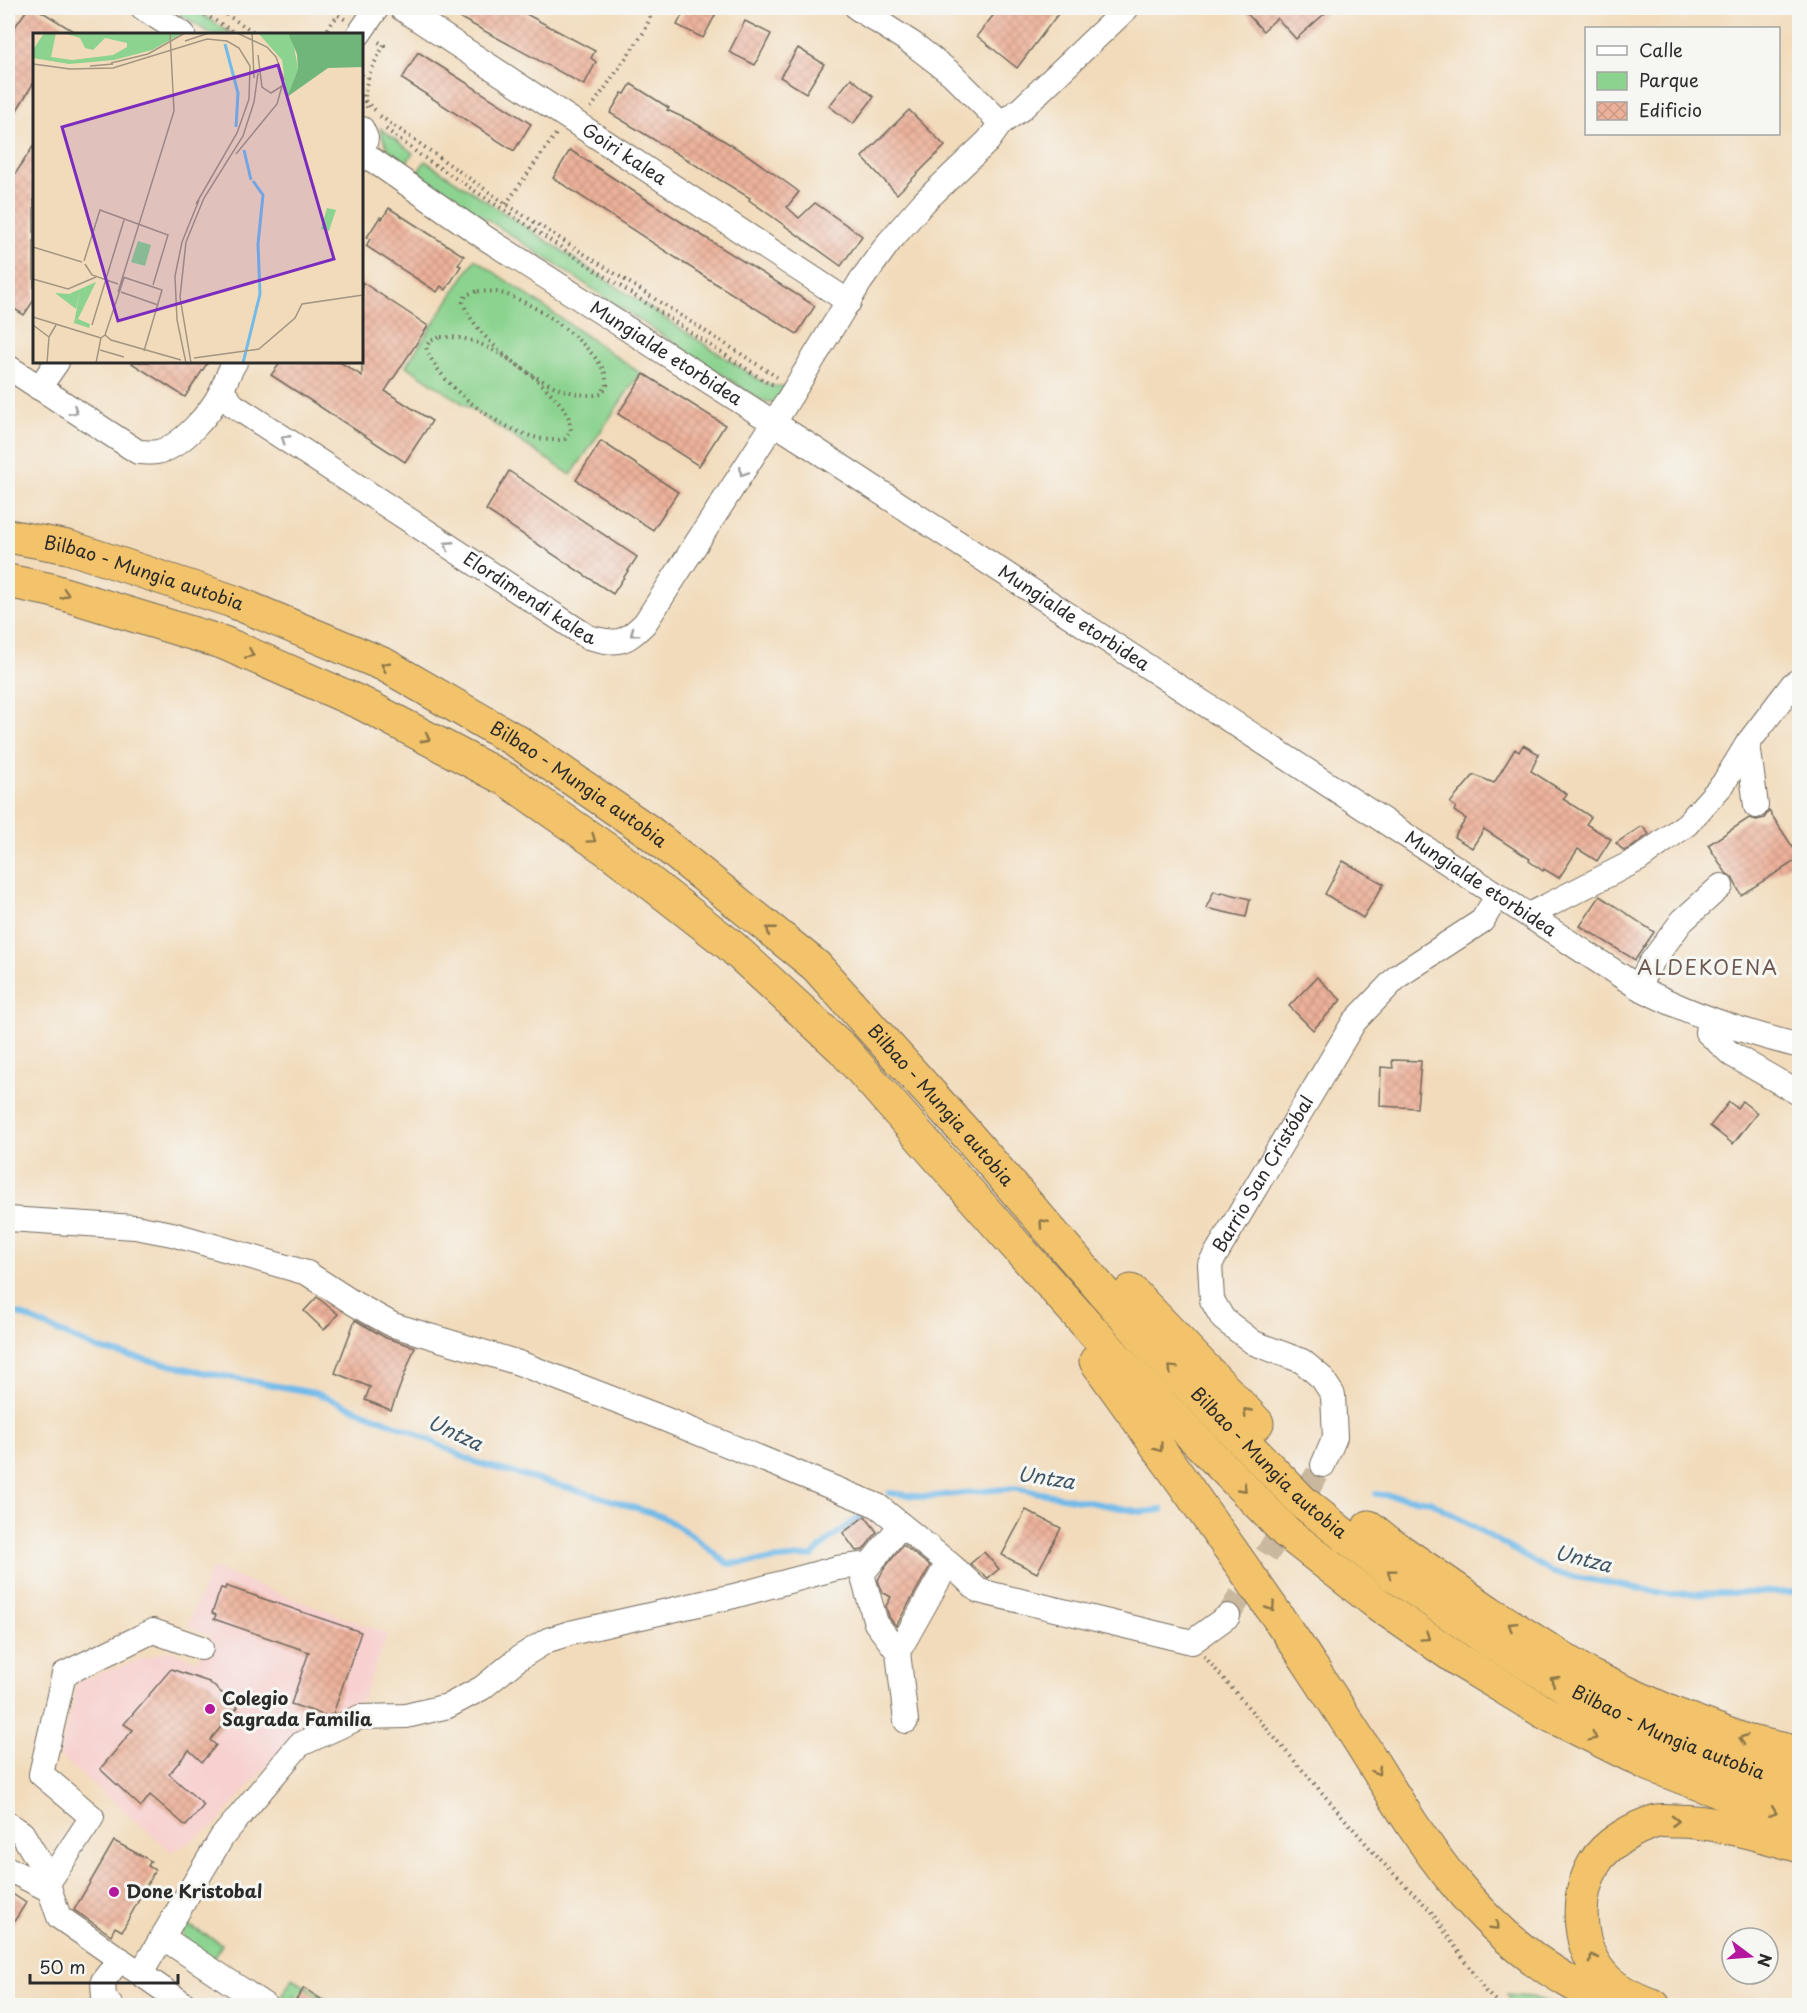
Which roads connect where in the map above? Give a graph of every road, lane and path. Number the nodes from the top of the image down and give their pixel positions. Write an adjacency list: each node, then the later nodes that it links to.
1 (143, 8): 10 (street)
2 (195, 8): 11 (path)
3 (216, 8): 12 (path)
4 (377, 8): 9 (street)
5 (400, 8): 16 (street, Goiri kalea)
6 (654, 8): 16 (path)
7 (857, 8): 18 (street)
8 (1127, 8): 18 (street, Elordimendi kalea)
9 (360, 32): 13 (path)
10 (181, 33)
11 (235, 33)
12 (255, 33)
13 (325, 33)
14 (363, 34): 21 (path)
15 (363, 98): 17 (path)
16 (573, 122): 21 (path); 22 (street, Goiri kalea)
17 (372, 123): 19 (street, Mungialde etorbidea); 28 (path)
18 (1001, 123): 22 (street, Elordimendi kalea)
19 (363, 152)
20 (363, 157): 31 (street, Mungialde etorbidea)
21 (506, 204): 27 (path)
22 (849, 302): 31 (street, Elordimendi kalea)
23 (56, 363): 29 (street)
24 (234, 363): 30 (street)
25 (8, 367): 29 (street)
26 (523, 368): 26 (path); 26 (path)
27 (781, 378)
28 (782, 385)
29 (39, 388): 30 (street, one-way to 30)
30 (222, 391): 31 (street, Elordimendi kalea, one-way to 30)
31 (774, 423): 38 (street, Mungialde etorbidea)
32 (8, 536): 40 (highway, Bilbao - Mungia autobia, one-way to 32)
33 (8, 581): 46 (highway, Bilbao - Mungia autobia, one-way to 46)
34 (1800, 680): 35 (street)
35 (1748, 743): 36 (street); 39 (street)
36 (1756, 806)
37 (1721, 886): 41 (street)
38 (1498, 895): 39 (street, Mungialde etorbidea); 47 (street, Barrio San Cristóbal)
39 (1529, 915): 41 (street, Mungialde etorbidea)
40 (816, 966): 56 (highway, one-way to 40); 57 (highway, Bilbao - Mungia autobia, one-way to 40)
41 (1638, 987): 42 (street, Mungialde etorbidea)
42 (1709, 1019): 43 (street, Mungialde etorbidea); 44 (street)
43 (1800, 1046)
44 (1800, 1094)
45 (8, 1219): 48 (street)
46 (1002, 1230): 58 (highway, Bilbao - Mungia autobia, one-way to 58); 70 (highway, one-way to 70)
47 (1323, 1465)
48 (900, 1525): 49 (street); 50 (street)
49 (948, 1563): 52 (street); 54 (street)
50 (869, 1564): 54 (street); 63 (street)
51 (1228, 1616): 52 (street)
52 (1192, 1642): 69 (path)
53 (201, 1648): 62 (street)
54 (898, 1652): 55 (street)
55 (906, 1721)
56 (1800, 1753)
57 (1800, 1788)
58 (1800, 1823)
59 (8, 1824): 62 (street)
60 (1800, 1846): 71 (highway, one-way to 60)
61 (8, 1869): 62 (street)
62 (49, 1887): 64 (street)
63 (162, 1937): 65 (street); 68 (street)
64 (120, 1959): 65 (street); 66 (street)
65 (141, 1973): 67 (street)
66 (111, 2006)
67 (187, 2006)
68 (266, 2006)
69 (1501, 2006)
70 (1616, 2006)
71 (1654, 2006)

